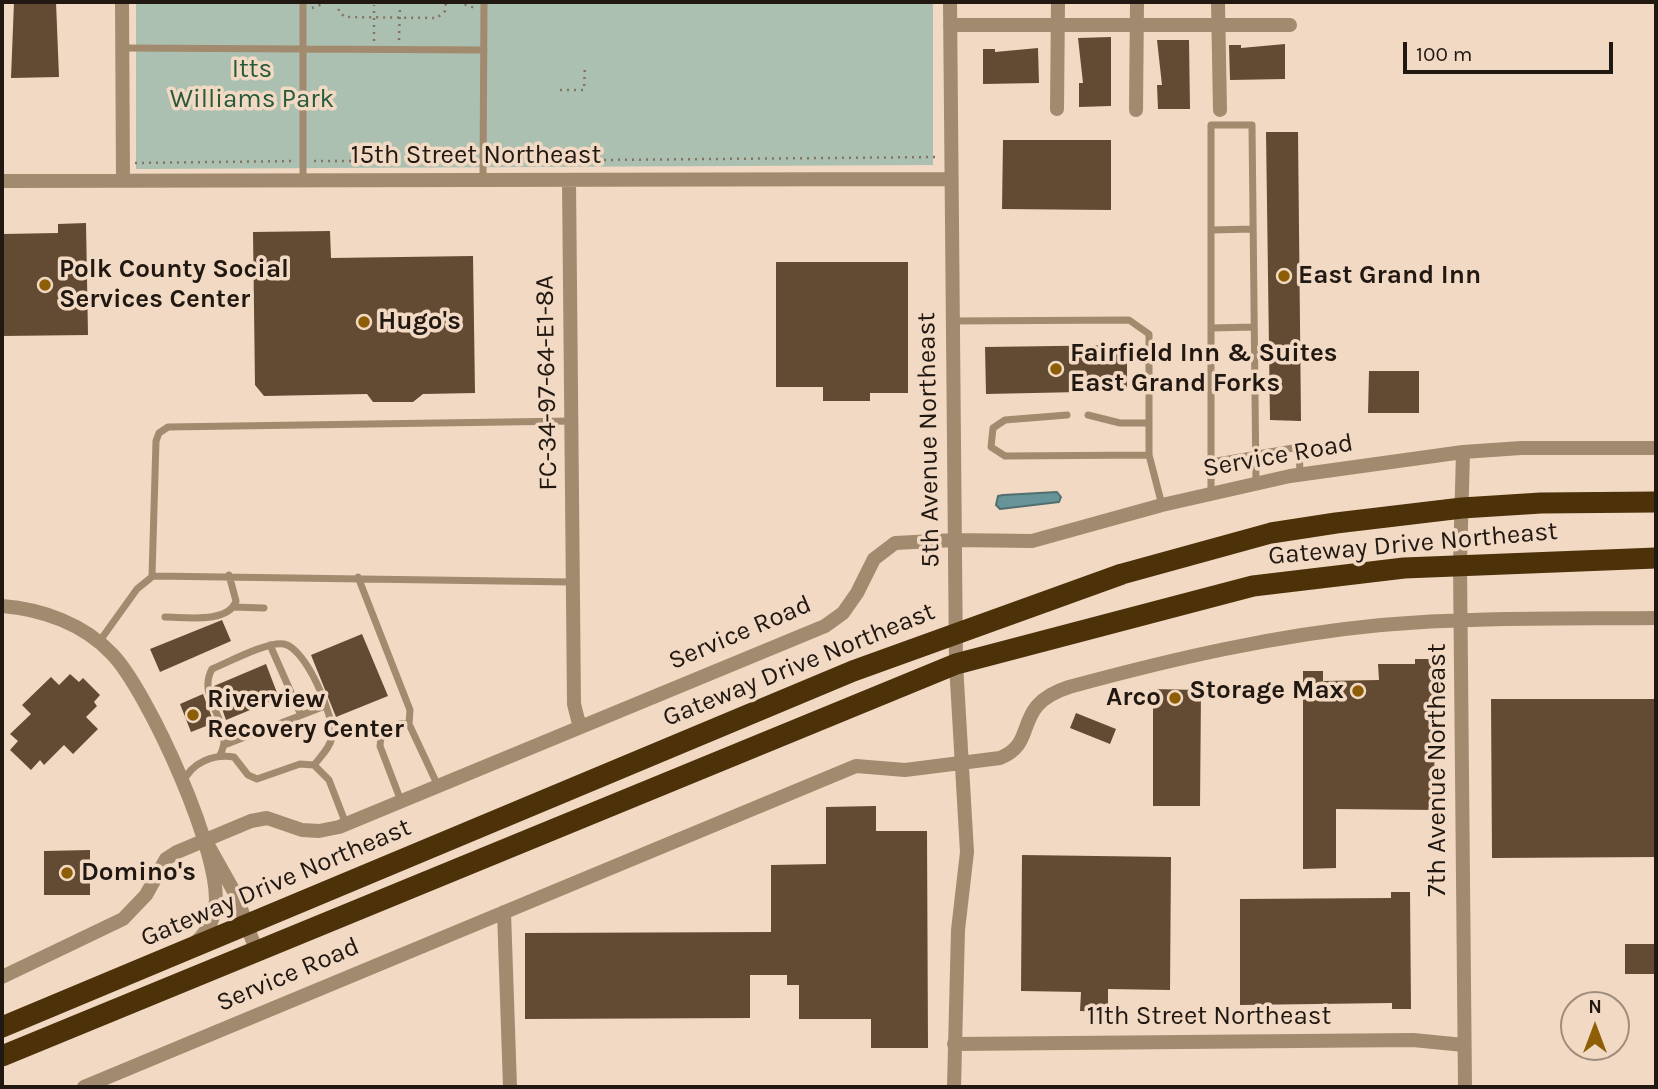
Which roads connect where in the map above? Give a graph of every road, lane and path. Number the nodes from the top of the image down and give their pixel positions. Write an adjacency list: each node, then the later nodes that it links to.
1 (122, 2): 22 (street)
2 (303, 2): 14 (lane)
3 (328, 2): 14 (path)
4 (338, 2): 15 (path)
5 (446, 2): 16 (path)
6 (458, 2): 13 (path)
7 (950, 2): 21 (street, 5th Avenue Northeast)
8 (1058, 2): 17 (street)
9 (1137, 2): 18 (street)
10 (1218, 2): 19 (street)
11 (374, 5): 15 (path)
12 (400, 5): 16 (path)
13 (484, 5): 24 (lane)
14 (303, 12): 23 (lane)
15 (374, 18): 16 (path); 25 (path)
16 (400, 18): 26 (path)
17 (1058, 24): 18 (street); 21 (street); 29 (street)
18 (1137, 24): 19 (street); 30 (street)
19 (1218, 24): 20 (street); 31 (street)
20 (1290, 25)
21 (950, 26): 32 (street, 5th Avenue Northeast)
22 (123, 48): 23 (lane); 35 (street)
23 (303, 49): 25 (lane); 33 (lane)
24 (484, 50): 26 (lane); 34 (lane)
25 (374, 51): 26 (lane)
26 (399, 51)
27 (585, 65): 28 (path)
28 (560, 90)
29 (1058, 110)
30 (1136, 110)
31 (1220, 110)
32 (951, 156): 34 (path); 37 (street, 5th Avenue Northeast)
33 (303, 161): 34 (path); 35 (path); 38 (lane)
34 (483, 161): 40 (lane)
35 (123, 164): 36 (street)
36 (123, 179): 38 (street, 15th Street Northeast); 39 (street, 15th Street Northeast)
37 (951, 179): 41 (street, 15th Street Northeast); 44 (street, 5th Avenue Northeast)
38 (303, 180): 40 (street, 15th Street Northeast)
39 (2, 181)
40 (483, 181): 41 (street, 15th Street Northeast)
41 (569, 181): 49 (street, FC-34-97-64-E1-8A)
42 (1253, 229): 43 (lane); 43 (lane); 45 (lane)
43 (1211, 230): 46 (lane)
44 (952, 321): 50 (lane); 62 (street, 5th Avenue Northeast)
45 (1254, 327): 46 (lane); 53 (lane)
46 (1211, 328): 55 (lane)
47 (1067, 415): 54 (lane)
48 (1088, 415): 50 (lane)
49 (572, 421): 66 (lane); 68 (street, FC-34-97-64-E1-8A)
50 (1149, 423): 54 (lane)
51 (1656, 448): 52 (street, Service Road)
52 (1463, 452): 56 (street, Service Road); 61 (street, 7th Avenue Northeast)
53 (1255, 454): 55 (lane); 56 (lane); 57 (lane)
54 (1149, 455): 60 (lane)
55 (1211, 461): 58 (lane)
56 (1300, 475): 57 (street, Service Road)
57 (1255, 484): 58 (street, Service Road)
58 (1211, 493): 60 (street, Service Road)
59 (1656, 502): 61 (highway, Gateway Drive Northeast)
60 (1162, 505): 62 (street, Service Road)
61 (1462, 508): 64 (street, 7th Avenue Northeast); 75 (highway, Gateway Drive Northeast)
62 (954, 540): 75 (street, 5th Avenue Northeast); 82 (street, Service Road)
63 (1656, 558): 64 (highway, Gateway Drive Northeast)
64 (1460, 565): 74 (street, 7th Avenue Northeast); 78 (highway, Gateway Drive Northeast)
65 (229, 575): 66 (lane); 67 (lane); 70 (lane)
66 (152, 576): 76 (lane)
67 (358, 577): 68 (lane); 81 (lane)
68 (573, 586): 82 (street, FC-34-97-64-E1-8A)
69 (2, 606): 76 (street)
70 (234, 607): 71 (lane); 72 (lane)
71 (264, 608)
72 (165, 617)
73 (1656, 618): 74 (street, Service Road)
74 (1462, 620): 85 (street, Service Road); 99 (street, 7th Avenue Northeast)
75 (957, 631): 78 (street, 5th Avenue Northeast); 93 (highway, Gateway Drive Northeast)
76 (99, 642): 88 (street)
77 (270, 645): 79 (lane); 80 (lane); 83 (lane)
78 (956, 664): 85 (street, 5th Avenue Northeast); 94 (highway, Gateway Drive Northeast)
79 (325, 706): 80 (lane); 86 (lane)
80 (301, 715): 83 (lane)
81 (410, 724): 87 (lane); 89 (lane)
82 (583, 726): 87 (street, Service Road)
83 (227, 744): 84 (lane)
84 (220, 755): 86 (lane); 88 (lane)
85 (962, 764): 92 (street, Service Road); 98 (street, 5th Avenue Northeast)
86 (314, 765): 90 (lane)
87 (438, 786): 89 (street, Service Road)
88 (182, 788): 91 (street)
89 (401, 801): 90 (street, Service Road)
90 (346, 824): 91 (street, Service Road)
91 (204, 841): 93 (street); 95 (street); 96 (street, Service Road)
92 (504, 912): 101 (street, Service Road); 102 (street)
93 (249, 925): 94 (street); 95 (highway, Gateway Drive Northeast)
94 (256, 950): 100 (highway, Gateway Drive Northeast)
95 (184, 953): 97 (highway, Gateway Drive Northeast)
96 (3, 974)
97 (2, 1027)
98 (954, 1044): 99 (street, 11th Street Northeast); 103 (street, 5th Avenue Northeast)
99 (1464, 1045): 104 (street, 7th Avenue Northeast)
100 (2, 1056)
101 (84, 1087)
102 (510, 1087)
103 (954, 1087)
104 (1465, 1087)

